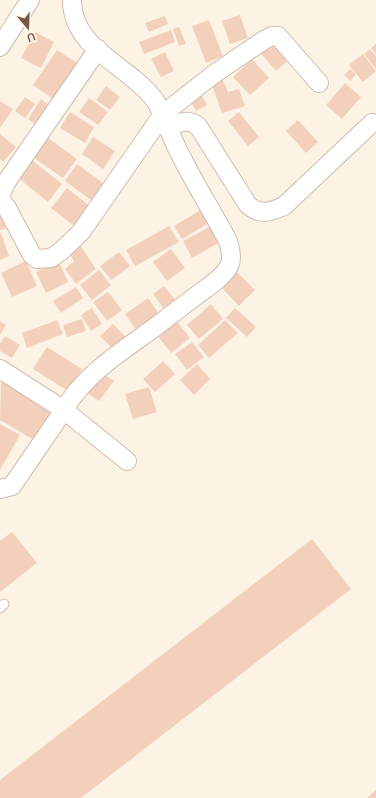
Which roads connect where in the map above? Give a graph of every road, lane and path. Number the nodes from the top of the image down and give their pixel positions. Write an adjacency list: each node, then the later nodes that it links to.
1 (30, 0): 3 (street)
2 (72, 0): 4 (street)
3 (3, 36)
4 (98, 49): 6 (street); 8 (street)
5 (318, 83): 6 (street)
6 (165, 121): 7 (street); 8 (street); 10 (street)
7 (372, 123)
8 (1, 200)
9 (0, 369): 10 (street)
10 (64, 410): 11 (street); 12 (street)
11 (127, 460)
12 (0, 488)

